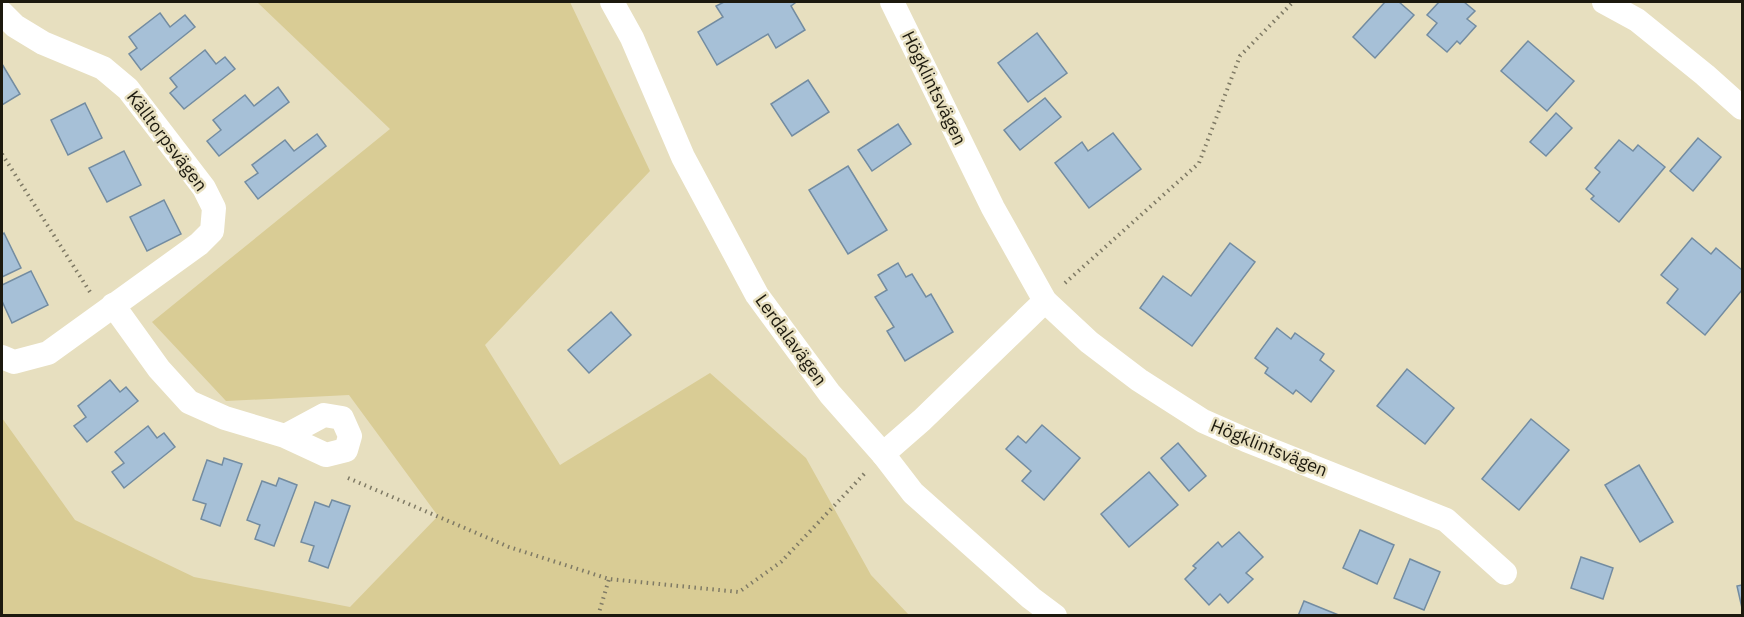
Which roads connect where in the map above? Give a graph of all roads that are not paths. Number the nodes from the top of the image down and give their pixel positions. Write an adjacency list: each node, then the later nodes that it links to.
1 (612, 2): 10 (street, Lerdalavägen)
2 (892, 2): 6 (street, Högklintsvägen)
3 (1604, 2): 5 (street)
4 (2, 13): 7 (street, Källtorpsvägen)
5 (1743, 108)
6 (1045, 301): 10 (street); 11 (street, Högklintsvägen)
7 (108, 309): 8 (street, Källtorpsvägen); 9 (street)
8 (2, 357)
9 (285, 436)
10 (883, 454): 12 (street, Lerdalavägen)
11 (1505, 573)
12 (1055, 615)

